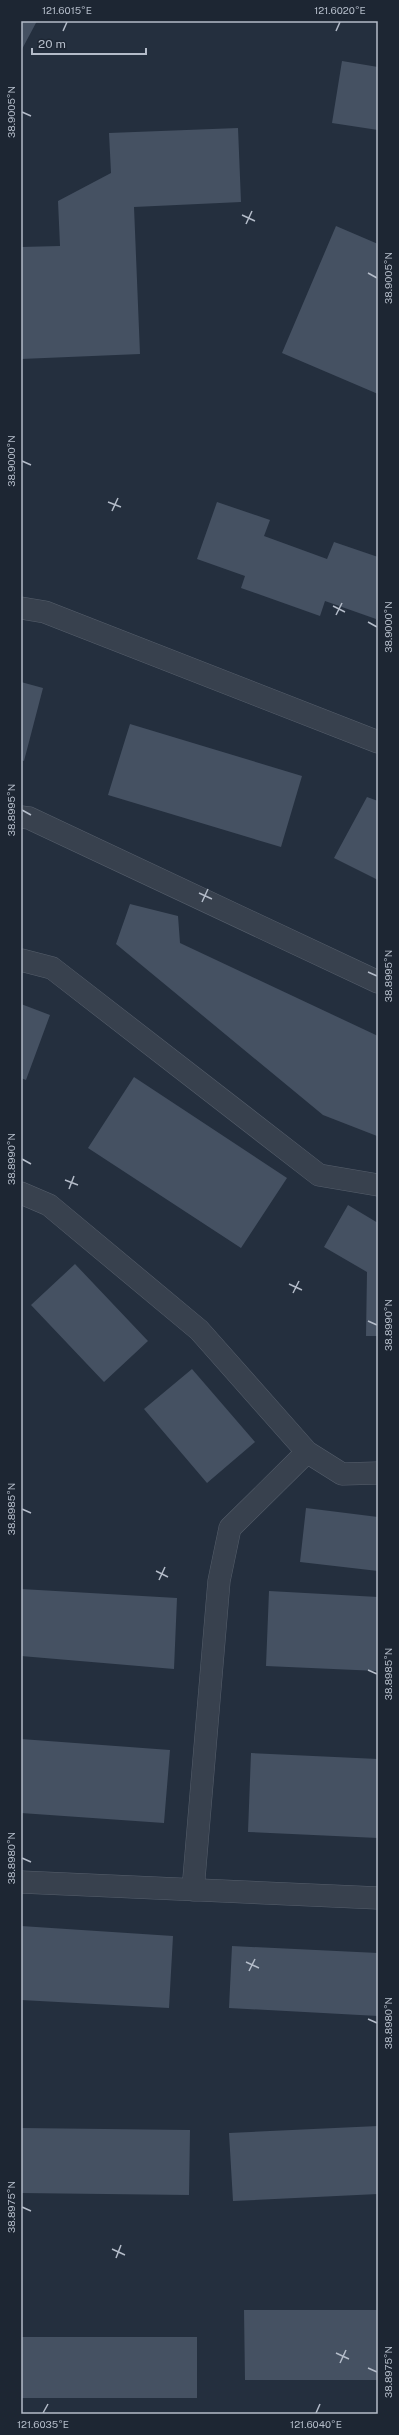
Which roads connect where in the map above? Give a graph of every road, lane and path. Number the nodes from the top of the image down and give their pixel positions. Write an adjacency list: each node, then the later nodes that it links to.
1 (21, 608): 2 (street)
2 (378, 742)
3 (21, 817): 5 (street)
4 (21, 960): 6 (street)
5 (378, 982)
6 (378, 1185)
7 (21, 1194): 8 (street)
8 (307, 1452): 9 (street); 11 (street)
9 (378, 1474)
10 (21, 1882): 11 (street)
11 (193, 1890): 12 (street)
12 (378, 1898)

